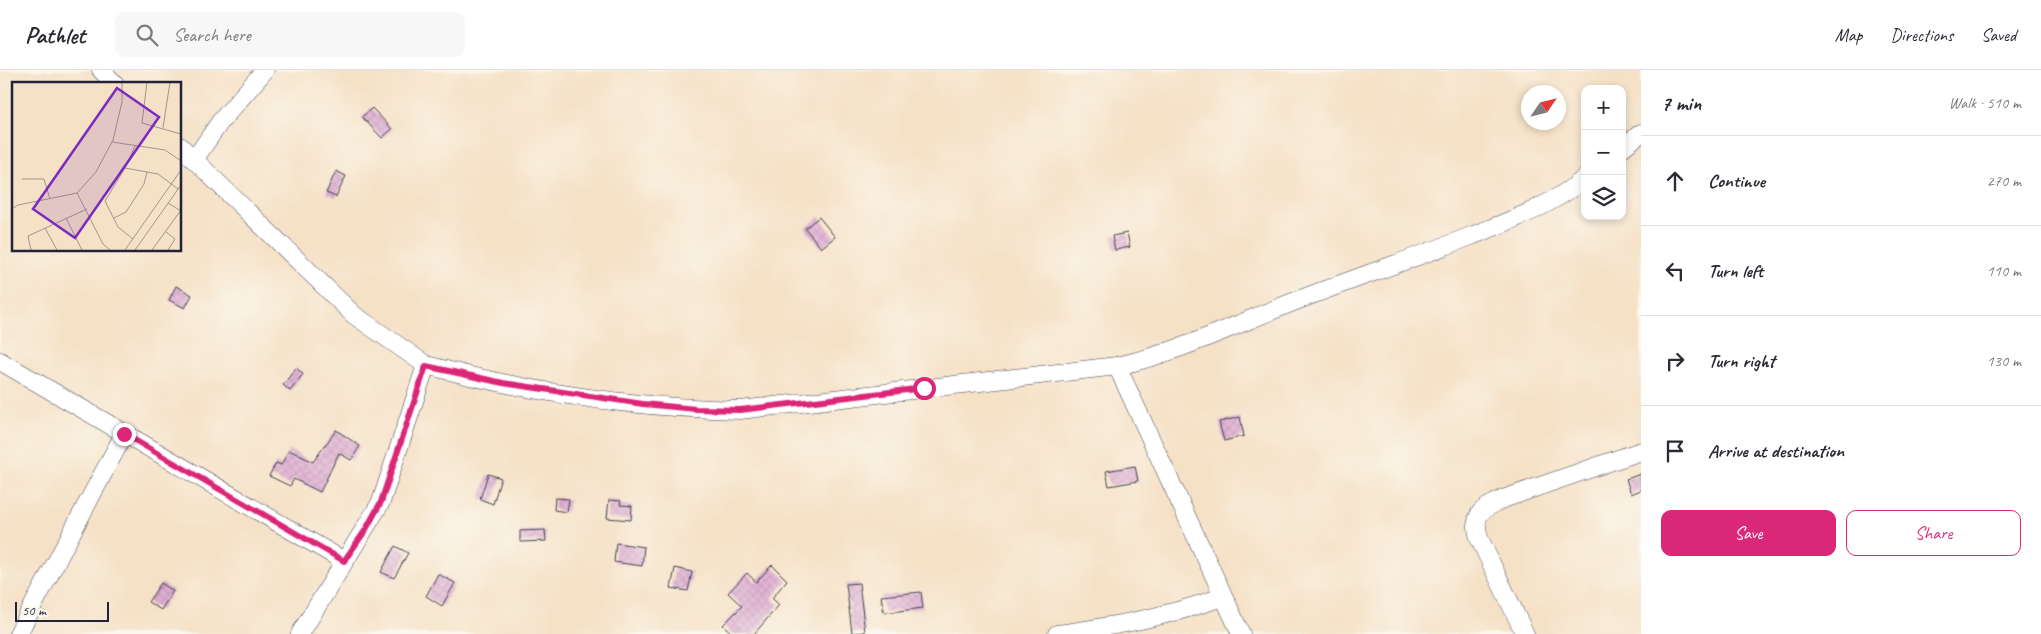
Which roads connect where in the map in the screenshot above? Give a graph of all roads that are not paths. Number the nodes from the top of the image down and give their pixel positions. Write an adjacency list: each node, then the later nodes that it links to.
1 (101, 70): 3 (street)
2 (265, 70): 7 (street)
3 (113, 82)
4 (1641, 134): 5 (street)
5 (1626, 145)
6 (181, 147): 7 (street)
7 (194, 160): 10 (street)
8 (1581, 181): 11 (street)
9 (0, 361): 12 (street)
10 (426, 366): 11 (street); 14 (street)
11 (1117, 366): 15 (street)
12 (124, 434): 14 (street); 16 (street)
13 (1641, 451): 20 (street)
14 (344, 561): 17 (street)
15 (1222, 598): 18 (street); 19 (street)
16 (18, 634)
17 (300, 634)
18 (1057, 634)
19 (1241, 634)
20 (1524, 634)

